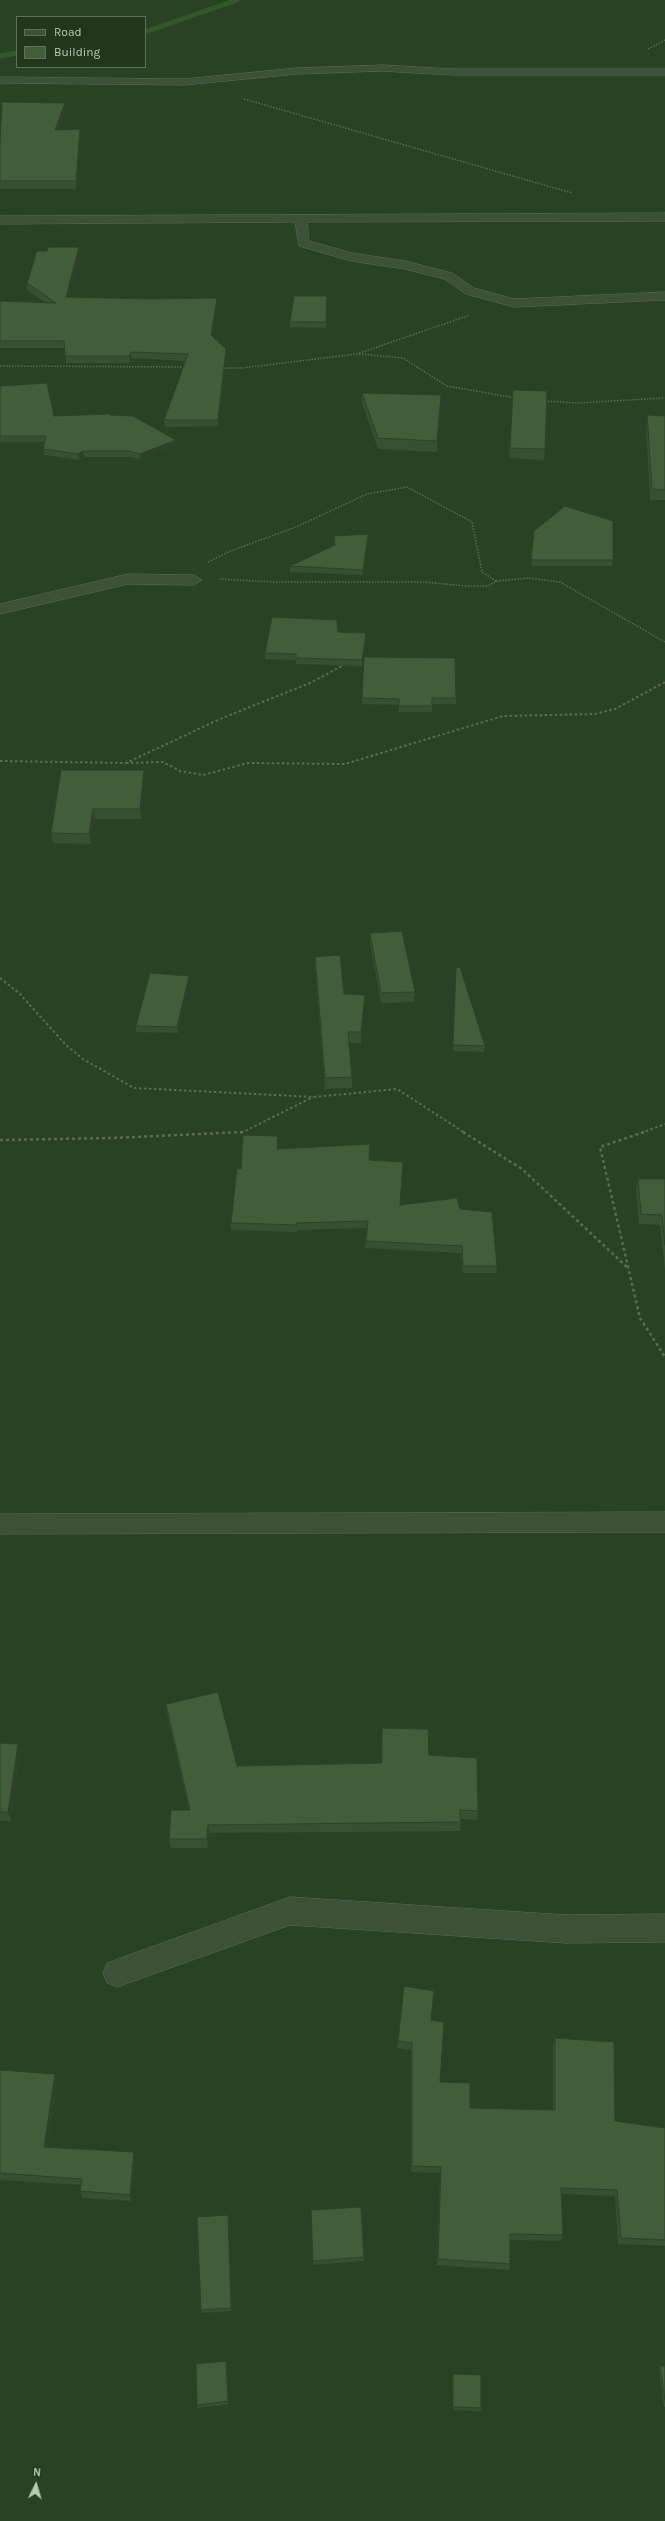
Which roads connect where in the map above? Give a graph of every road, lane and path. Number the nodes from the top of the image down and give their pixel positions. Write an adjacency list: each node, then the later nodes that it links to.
1 (665, 72): 2 (street)
2 (0, 80)
3 (237, 98): 4 (path)
4 (572, 193)
5 (665, 217): 7 (street)
6 (0, 220): 7 (street)
7 (301, 220): 9 (street)
8 (665, 296): 9 (street)
9 (514, 303): 10 (path)
10 (357, 354): 13 (path); 14 (path)
11 (0, 366): 12 (path)
12 (187, 367)
13 (218, 368)
14 (523, 398)
15 (665, 398): 16 (path)
16 (538, 400)
17 (174, 579): 18 (street); 19 (path); 20 (street)
18 (194, 580): 19 (path)
19 (497, 581): 21 (path)
20 (0, 609)
21 (665, 642)
22 (342, 666): 25 (path)
23 (665, 682): 25 (path)
24 (0, 761): 25 (path)
25 (126, 763)
26 (0, 978): 27 (path)
27 (314, 1097): 29 (path); 30 (path)
28 (665, 1124): 30 (path)
29 (0, 1140)
30 (628, 1268): 31 (path)
31 (665, 1357)
32 (665, 1522): 33 (street)
33 (0, 1524)
34 (665, 1928): 35 (street)
35 (117, 1973)

